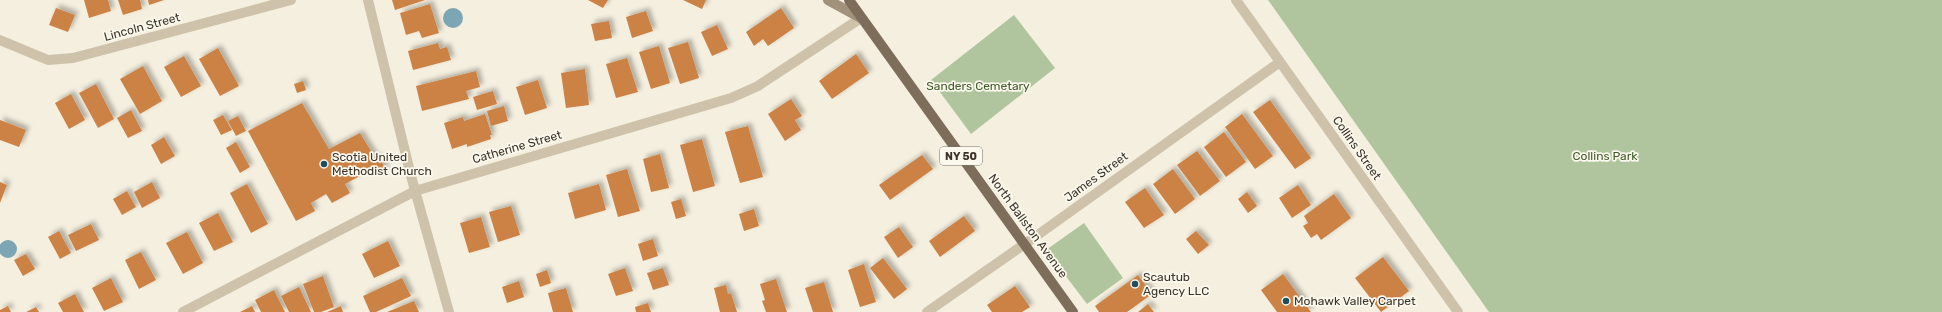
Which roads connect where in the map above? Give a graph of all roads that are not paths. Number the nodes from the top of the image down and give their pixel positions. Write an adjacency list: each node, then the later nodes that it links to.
1 (291, 0): 7 (street, Lincoln Street)
2 (368, 0): 9 (street)
3 (828, 0): 6 (street)
4 (849, 0): 6 (main road, North Ballston Avenue / NY 50)
5 (1236, 0): 8 (street, Collins Street)
6 (861, 18): 9 (street, Catherine Street); 10 (main road, North Ballston Avenue / NY 50)
7 (0, 40)
8 (1280, 62): 10 (street, James Street); 15 (street, Collins Street)
9 (415, 190): 11 (street, Catherine Street); 12 (street)
10 (1025, 244): 13 (street, James Street); 14 (main road, North Ballston Avenue / NY 50)
11 (183, 312)
12 (449, 312)
13 (927, 312)
14 (1073, 312)
15 (1458, 312)

